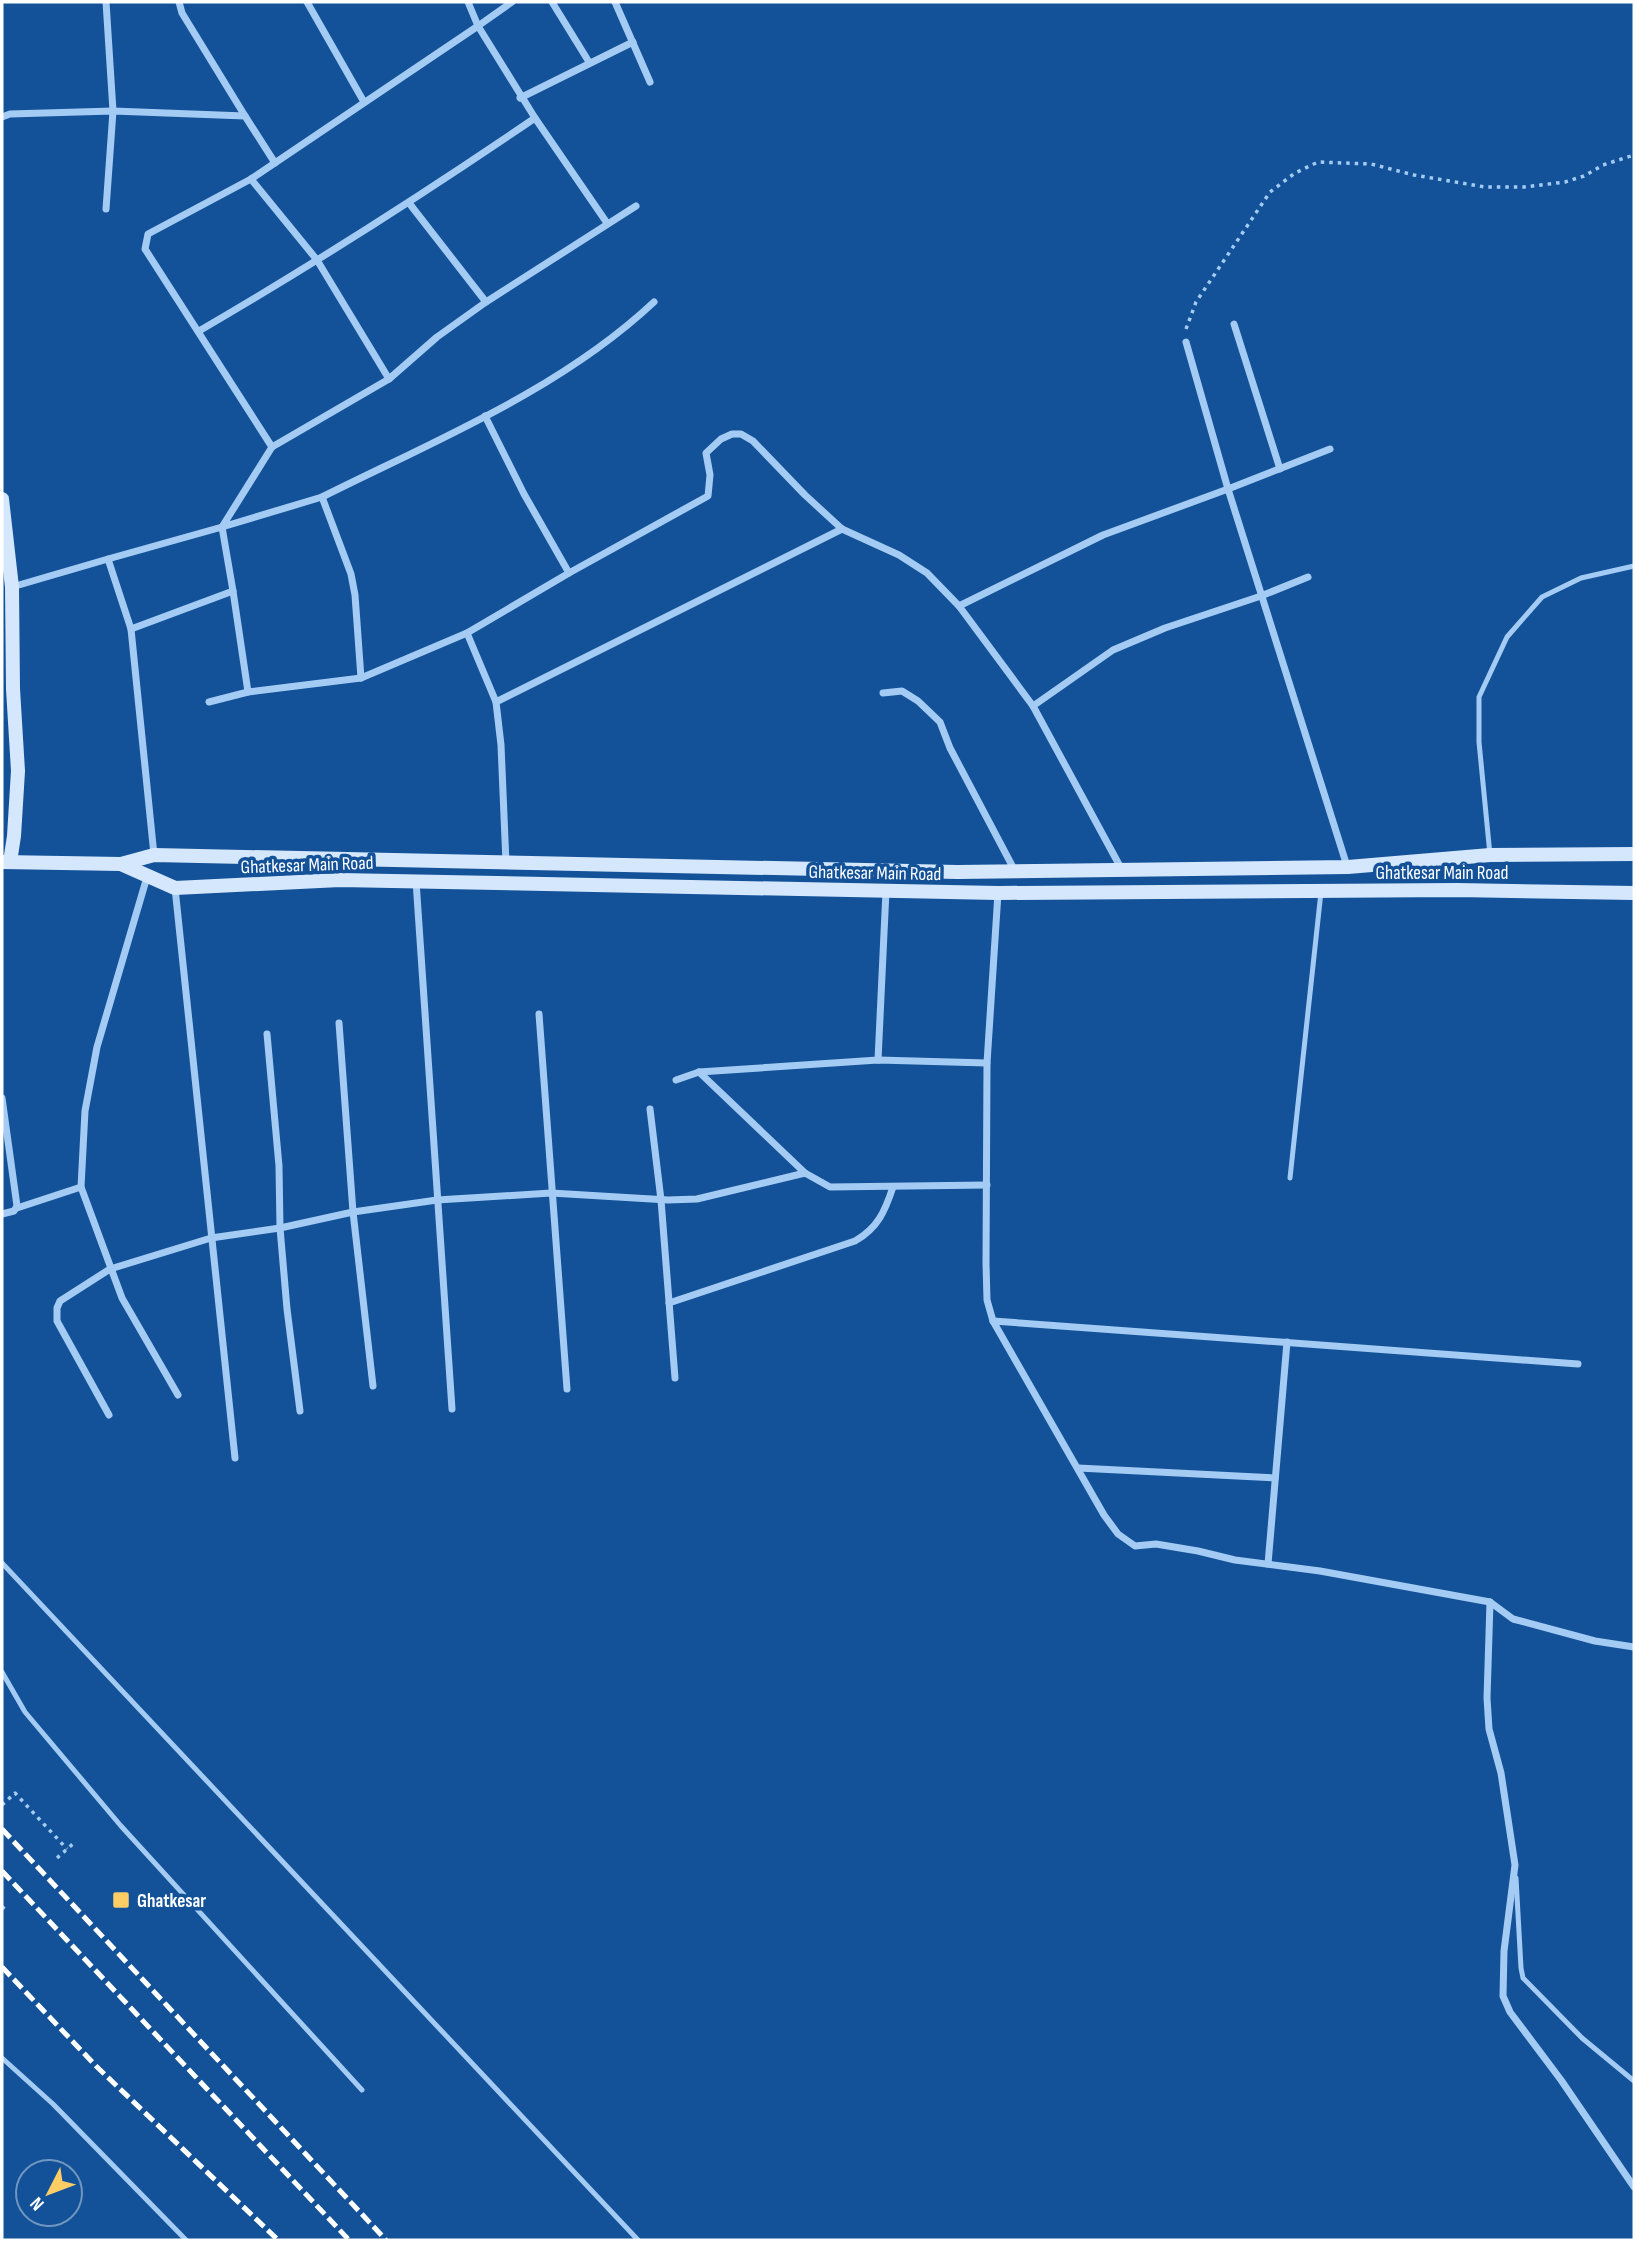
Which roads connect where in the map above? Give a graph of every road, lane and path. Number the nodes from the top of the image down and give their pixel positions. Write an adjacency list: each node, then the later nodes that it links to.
1 (106, 2): 14 (street)
2 (179, 2): 15 (street)
3 (307, 2): 13 (street)
4 (468, 2): 8 (street)
5 (512, 2): 8 (street)
6 (552, 2): 10 (street)
7 (615, 2): 9 (street)
8 (478, 26): 12 (street); 13 (street)
9 (633, 42): 10 (street); 11 (street)
10 (589, 62): 12 (street)
11 (650, 82)
12 (520, 98): 17 (street)
13 (365, 102): 19 (street)
14 (113, 111): 15 (street); 16 (street); 23 (street)
15 (245, 116): 19 (street)
16 (2, 117)
17 (535, 118): 21 (street); 24 (street)
18 (1634, 155): 30 (path)
19 (275, 163): 20 (street)
20 (251, 179): 25 (street); 29 (street)
21 (409, 203): 25 (street); 26 (street)
22 (636, 206): 24 (street)
23 (106, 209)
24 (607, 223): 26 (street)
25 (317, 260): 29 (street); 31 (street)
26 (486, 302): 31 (street)
27 (654, 302): 32 (street)
28 (1234, 324): 35 (street)
29 (199, 331): 33 (street)
30 (1186, 342): 36 (street)
31 (389, 379): 33 (street)
32 (485, 416): 37 (street); 44 (street)
33 (272, 447): 40 (street)
34 (1330, 449): 35 (street)
35 (1280, 469): 36 (street)
36 (1228, 489): 48 (street); 49 (street)
37 (322, 497): 40 (street); 52 (street)
38 (2, 499): 39 (main road)
39 (4, 524): 46 (main road)
40 (222, 527): 42 (street); 47 (street)
41 (842, 529): 44 (street); 49 (street); 56 (street)
42 (107, 559): 46 (street); 50 (street)
43 (1634, 566): 60 (lane)
44 (569, 573): 51 (street)
45 (1308, 577): 48 (street)
46 (12, 587): 61 (main road)
47 (233, 590): 50 (street); 53 (street)
48 (1261, 596): 57 (street); 64 (street)
49 (959, 606): 57 (street)
50 (131, 629): 59 (street)
51 (467, 633): 52 (street); 56 (street)
52 (361, 678): 53 (street)
53 (248, 692): 55 (street)
54 (883, 694): 66 (street)
55 (208, 702)
56 (496, 702): 62 (street)
57 (1032, 706): 65 (street)
58 (1634, 854): 60 (main road, Ghatkesar Main Road)
59 (154, 855): 62 (main road, Ghatkesar Main Road); 63 (main road, Ghatkesar Main Road)
60 (1490, 855): 64 (main road, Ghatkesar Main Road)
61 (6, 862): 63 (main road, Ghatkesar Main Road)
62 (506, 863): 66 (main road, Ghatkesar Main Road); 69 (main road)
63 (121, 864): 67 (main road, Ghatkesar Main Road)
64 (1348, 867): 65 (main road, Ghatkesar Main Road); 72 (main road)
65 (1122, 871): 66 (main road, Ghatkesar Main Road)
66 (1015, 872)
67 (147, 877): 70 (main road, Ghatkesar Main Road); 88 (street)
68 (416, 881): 69 (main road, Ghatkesar Main Road); 70 (main road, Ghatkesar Main Road); 91 (street)
69 (505, 883): 71 (main road, Ghatkesar Main Road)
70 (175, 888): 97 (street)
71 (886, 891): 73 (main road, Ghatkesar Main Road); 79 (street)
72 (1349, 891): 74 (main road, Ghatkesar Main Road); 75 (main road, Ghatkesar Main Road)
73 (998, 892): 74 (main road, Ghatkesar Main Road); 80 (street)
74 (1321, 892): 86 (lane)
75 (1634, 893)
76 (539, 1014): 90 (street)
77 (339, 1023): 94 (street)
78 (267, 1034): 96 (street)
79 (878, 1060): 80 (street); 81 (street)
80 (988, 1063): 87 (street)
81 (699, 1072): 82 (street); 85 (street)
82 (676, 1080)
83 (2, 1098): 93 (street)
84 (650, 1109): 92 (street)
85 (805, 1173): 89 (street); 92 (street)
86 (1290, 1178)
87 (987, 1185): 89 (street); 100 (street)
88 (81, 1187): 93 (street); 98 (street)
89 (893, 1187): 99 (street)
90 (551, 1193): 91 (street); 92 (street); 105 (street)
91 (438, 1200): 94 (street); 107 (street)
92 (661, 1200): 99 (street)
93 (17, 1208): 95 (street)
94 (354, 1212): 96 (street); 104 (street)
95 (2, 1214)
96 (280, 1228): 97 (street); 108 (street)
97 (211, 1238): 98 (street); 110 (street)
98 (110, 1269): 106 (street); 109 (street)
99 (669, 1303): 103 (street)
100 (993, 1321): 101 (street); 111 (street)
101 (1287, 1342): 102 (street); 112 (street)
102 (1578, 1364)
103 (676, 1378)
104 (373, 1386)
105 (567, 1389)
106 (178, 1395)
107 (452, 1409)
108 (300, 1411)
109 (109, 1415)
110 (235, 1458)
111 (1077, 1468): 112 (street); 114 (street)
112 (1275, 1478): 114 (street)
113 (2, 1563): 128 (lane)
114 (1268, 1564): 115 (street)
115 (1490, 1602): 116 (street); 122 (street)
116 (1634, 1647)
117 (2, 1672): 125 (lane)
118 (2, 1805): 120 (path)
119 (75, 1842): 120 (path)
120 (67, 1849): 121 (path)
121 (57, 1858)
122 (1515, 1865): 124 (lane); 126 (street)
123 (2, 2058): 127 (lane)
124 (1634, 2081)
125 (362, 2090)
126 (1634, 2187)
127 (186, 2240)
128 (638, 2240)

